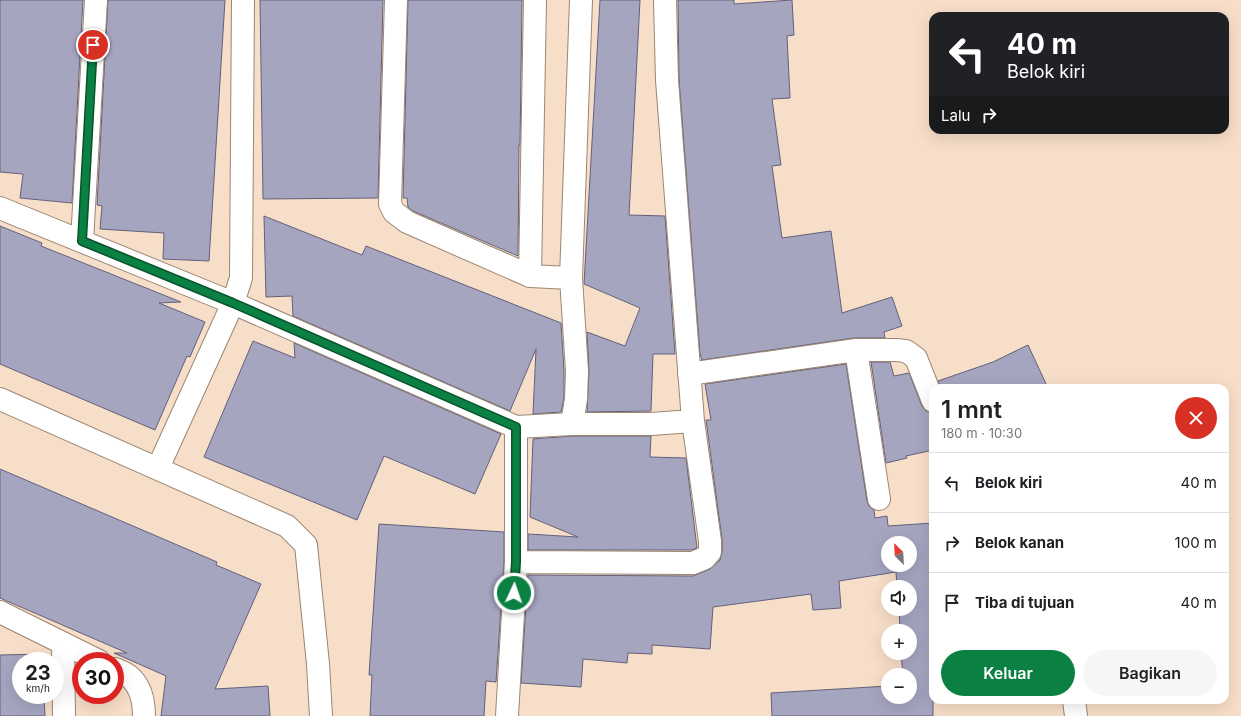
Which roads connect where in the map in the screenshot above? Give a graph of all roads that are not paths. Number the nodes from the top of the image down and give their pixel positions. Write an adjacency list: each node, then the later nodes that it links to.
1 (96, 0): 8 (street)
2 (243, 0): 11 (street)
3 (396, 0): 9 (street)
4 (535, 0): 9 (street)
5 (580, 0): 10 (street)
6 (665, 0): 13 (street)
7 (0, 208): 8 (street)
8 (82, 241): 11 (street)
9 (530, 276): 10 (street)
10 (571, 278): 17 (street)
11 (233, 303): 18 (street); 19 (street)
12 (856, 350): 13 (street); 14 (street); 20 (street)
13 (689, 374): 16 (street)
14 (929, 391)
15 (0, 399): 19 (street)
16 (693, 421): 17 (street); 21 (street)
17 (572, 424): 18 (street)
18 (516, 427): 21 (street)
19 (158, 468): 29 (street)
20 (878, 500)
21 (516, 562): 30 (street)
22 (0, 612): 23 (street)
23 (63, 643): 24 (street); 27 (street)
24 (81, 652)
25 (124, 674): 28 (street)
26 (1074, 704): 31 (street)
27 (64, 716)
28 (144, 716)
29 (321, 716)
30 (507, 716)
31 (1076, 716)

